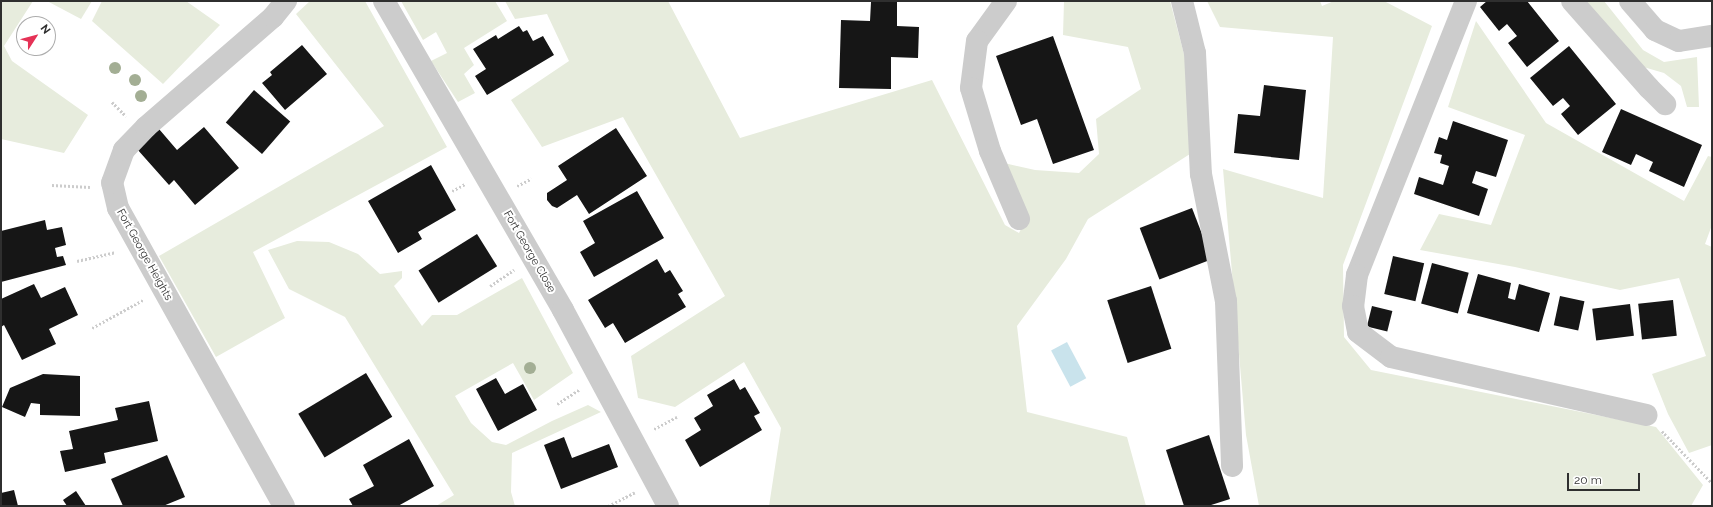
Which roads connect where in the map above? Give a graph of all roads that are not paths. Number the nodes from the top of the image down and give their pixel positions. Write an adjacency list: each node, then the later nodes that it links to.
1 (286, 1): 13 (street, Fort George Heights)
2 (384, 1): 14 (street, Fort George Close)
3 (1006, 1): 10 (street)
4 (1182, 1): 12 (street)
5 (1466, 1): 11 (street)
6 (1572, 1): 9 (street)
7 (1630, 1): 8 (street)
8 (1712, 36)
9 (1665, 104)
10 (1019, 219)
11 (1646, 415)
12 (1232, 466)
13 (284, 506)
14 (668, 506)

